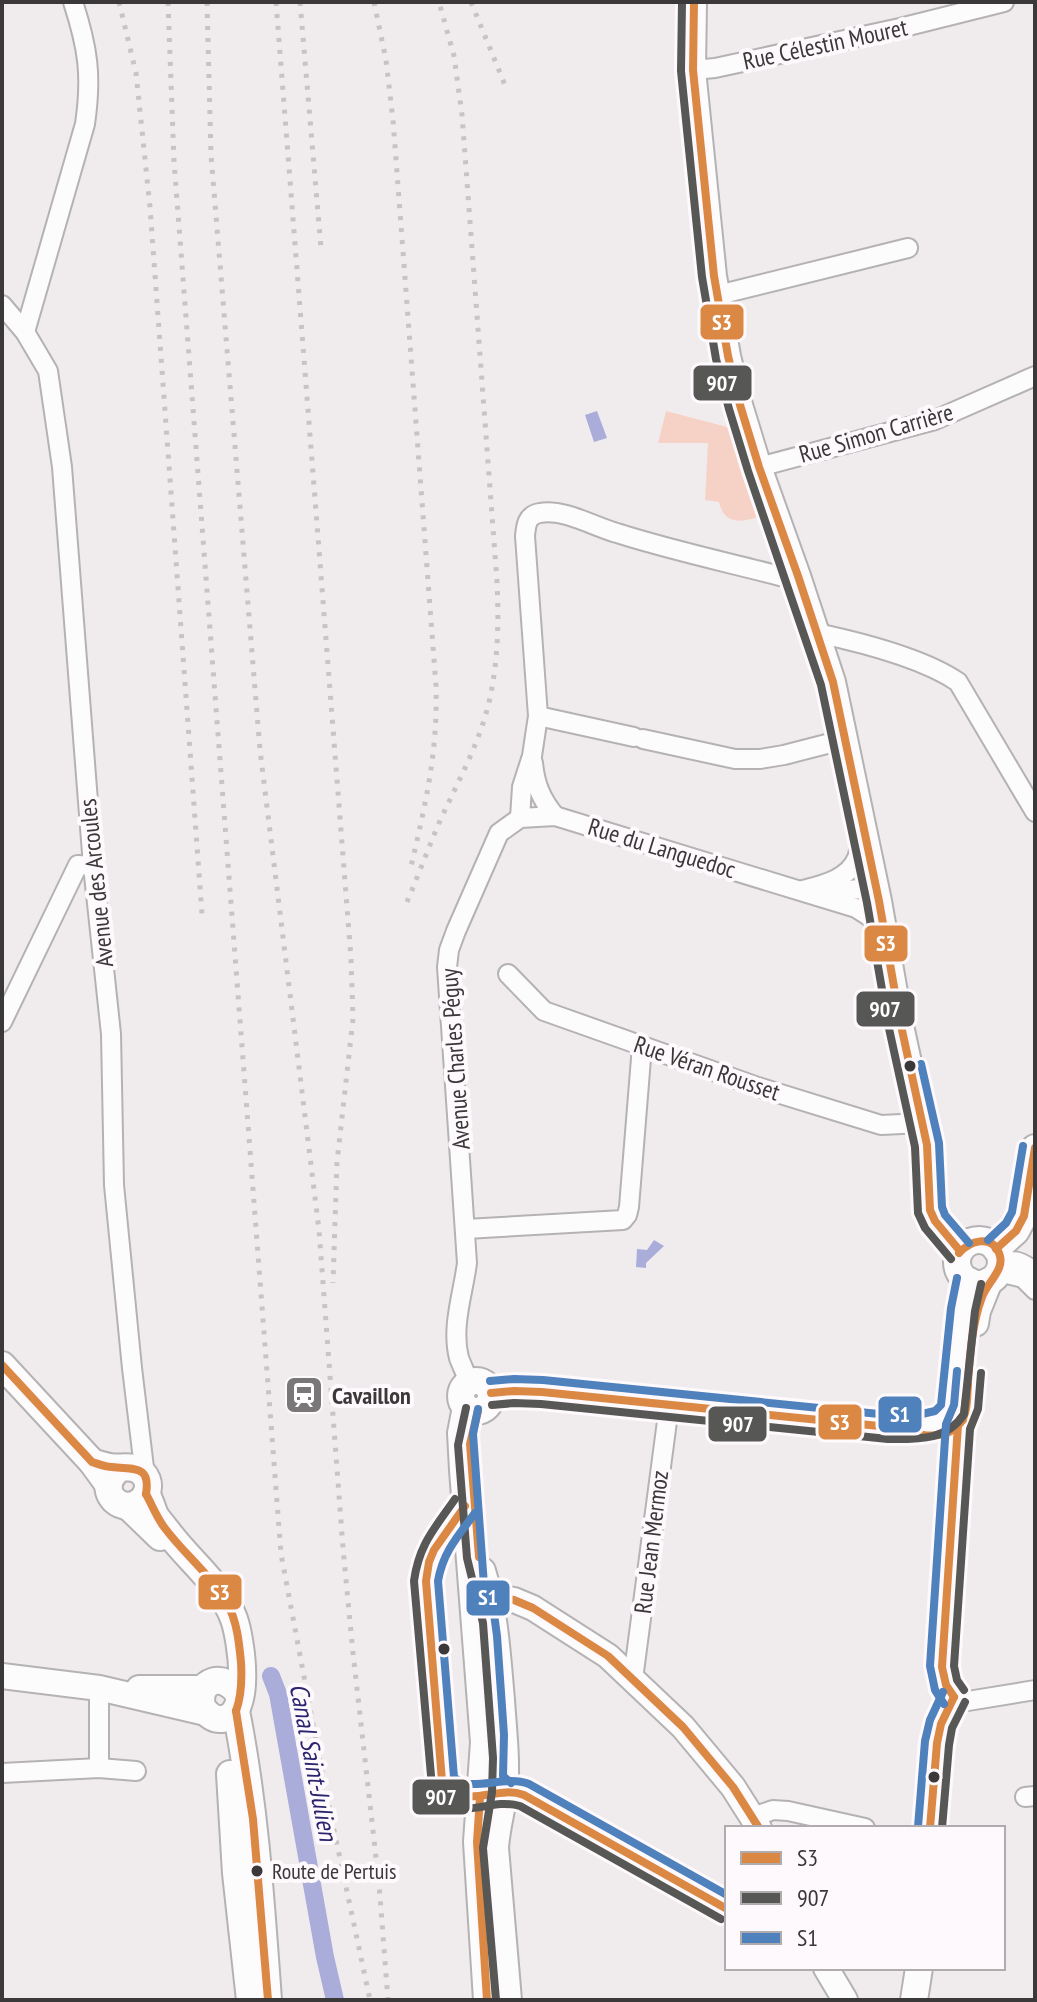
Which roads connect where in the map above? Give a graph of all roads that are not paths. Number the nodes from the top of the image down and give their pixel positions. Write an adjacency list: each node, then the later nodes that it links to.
1 (73, 2): 8 (street)
2 (694, 2): 4 (street)
3 (1004, 2): 4 (street, Rue Célestin Mouret)
4 (693, 70): 6 (street)
5 (908, 248): 6 (street)
6 (718, 295): 10 (street)
7 (2, 305): 8 (street, Avenue des Arcoules)
8 (25, 332): 20 (street, Avenue des Arcoules)
9 (1035, 376): 10 (street, Rue Simon Carrière)
10 (759, 467): 11 (street)
11 (798, 576): 12 (street); 13 (street)
12 (817, 633): 14 (street); 16 (street)
13 (538, 716): 14 (street); 15 (street)
14 (846, 739): 19 (street)
15 (532, 756): 17 (street); 18 (street)
16 (1035, 812)
17 (555, 816): 18 (street, Rue du Languedoc); 22 (street, Rue du Languedoc)
18 (520, 818): 30 (street, Avenue Charles Péguy)
19 (863, 822): 21 (street); 22 (street)
20 (93, 866): 25 (street); 39 (street, Avenue des Arcoules)
21 (876, 883): 22 (street, Rue du Languedoc); 23 (street)
22 (808, 892): 23 (street, Rue du Languedoc)
23 (884, 926): 27 (street)
24 (508, 974): 26 (street, Rue Véran Rousset)
25 (2, 1022)
26 (642, 1046): 27 (street, Rue Véran Rousset); 30 (street)
27 (922, 1123): 31 (street)
28 (1035, 1148): 29 (main road)
29 (1030, 1219): 32 (main road)
30 (466, 1229): 36 (street, Avenue Charles Péguy)
31 (960, 1251): 32 (main road); 32 (main road)
32 (991, 1270): 33 (street); 34 (street); 38 (main road)
33 (1035, 1271)
34 (1035, 1290)
35 (2, 1365): 39 (main road)
36 (476, 1398): 37 (main road); 40 (main road); 40 (main road)
37 (669, 1406): 38 (main road); 42 (street, Rue Jean Mermoz)
38 (952, 1423): 45 (main road)
39 (128, 1483): 46 (main road)
40 (477, 1582): 42 (street); 50 (main road)
41 (2, 1676): 43 (street)
42 (633, 1679): 51 (street)
43 (99, 1688): 46 (street); 47 (street)
44 (1035, 1690): 45 (street)
45 (954, 1697): 53 (main road)
46 (221, 1701): 57 (main road); 58 (main road)
47 (99, 1768): 48 (street); 49 (street)
48 (136, 1771)
49 (2, 1773)
50 (492, 1795): 54 (street); 59 (main road); 60 (main road)
51 (756, 1822): 52 (street)
52 (856, 1826)
53 (930, 1826)
54 (725, 1908)
55 (827, 1970): 61 (street)
56 (919, 1970): 62 (main road)
57 (250, 2000)
58 (268, 2000)
59 (487, 2000)
60 (508, 2000)
61 (845, 2000)
62 (914, 2000)

